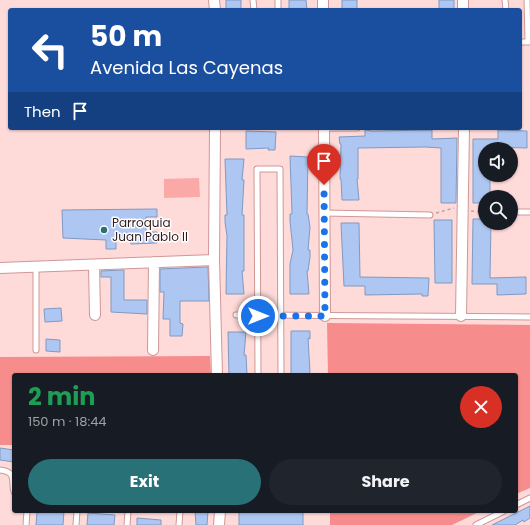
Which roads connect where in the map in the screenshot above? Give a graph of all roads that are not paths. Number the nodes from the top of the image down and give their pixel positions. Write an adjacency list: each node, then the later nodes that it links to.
1 (527, 0): 2 (lane)
2 (529, 42)
3 (215, 130): 10 (street)
4 (324, 130): 8 (street)
5 (464, 130): 20 (street)
6 (518, 212): 7 (lane)
7 (530, 212)
8 (324, 213): 9 (lane); 19 (street)
9 (430, 215)
10 (214, 260): 11 (street); 24 (street)
11 (154, 262): 12 (street); 23 (street)
12 (94, 265): 13 (street); 15 (street)
13 (36, 267): 14 (street); 22 (lane)
14 (0, 268)
15 (94, 315)
16 (236, 316): 17 (lane)
17 (258, 316): 18 (lane); 18 (lane); 25 (lane)
18 (281, 316): 19 (lane); 26 (lane)
19 (325, 316): 20 (lane)
20 (461, 316): 21 (lane)
21 (530, 317)
22 (36, 350)
23 (153, 350)
24 (217, 373)
25 (258, 373)
26 (282, 373)
27 (0, 470): 28 (lane)
28 (12, 476)
29 (530, 498): 30 (lane)
30 (518, 504)
31 (27, 513): 37 (lane)
32 (77, 513): 38 (lane)
33 (128, 513): 39 (lane)
34 (180, 513): 40 (lane)
35 (220, 513): 41 (street)
36 (500, 513): 42 (lane)
37 (26, 525)
38 (76, 525)
39 (127, 525)
40 (179, 525)
41 (220, 525)
42 (476, 525)

